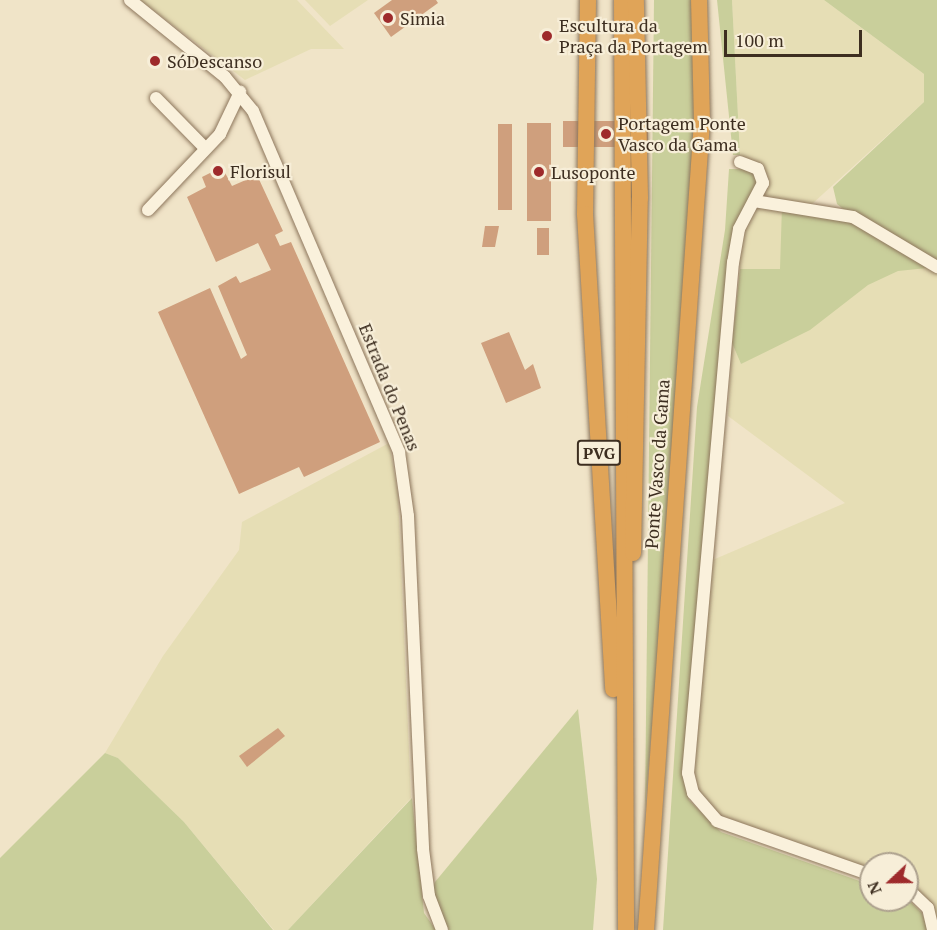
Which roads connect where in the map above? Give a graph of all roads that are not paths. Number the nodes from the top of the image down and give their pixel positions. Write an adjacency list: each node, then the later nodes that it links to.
1 (130, 0): 6 (street, Estrada do Penas)
2 (588, 0): 15 (highway, Ponte Vasco da Gama / PVG)
3 (622, 0): 15 (highway, Ponte Vasco da Gama / PVG)
4 (636, 0): 15 (highway, Ponte Vasco da Gama / PVG)
5 (699, 0): 18 (highway, Ponte Vasco da Gama)
6 (240, 92): 8 (street); 16 (street, Estrada do Penas)
7 (156, 98): 8 (street)
8 (205, 148): 11 (street)
9 (740, 162): 10 (street)
10 (754, 201): 12 (street); 13 (street)
11 (148, 210)
12 (937, 267)
13 (859, 871)
14 (919, 899): 19 (street)
15 (626, 905): 17 (highway, Ponte Vasco da Gama / PVG)
16 (442, 930)
17 (626, 930)
18 (646, 930)
19 (933, 930)

